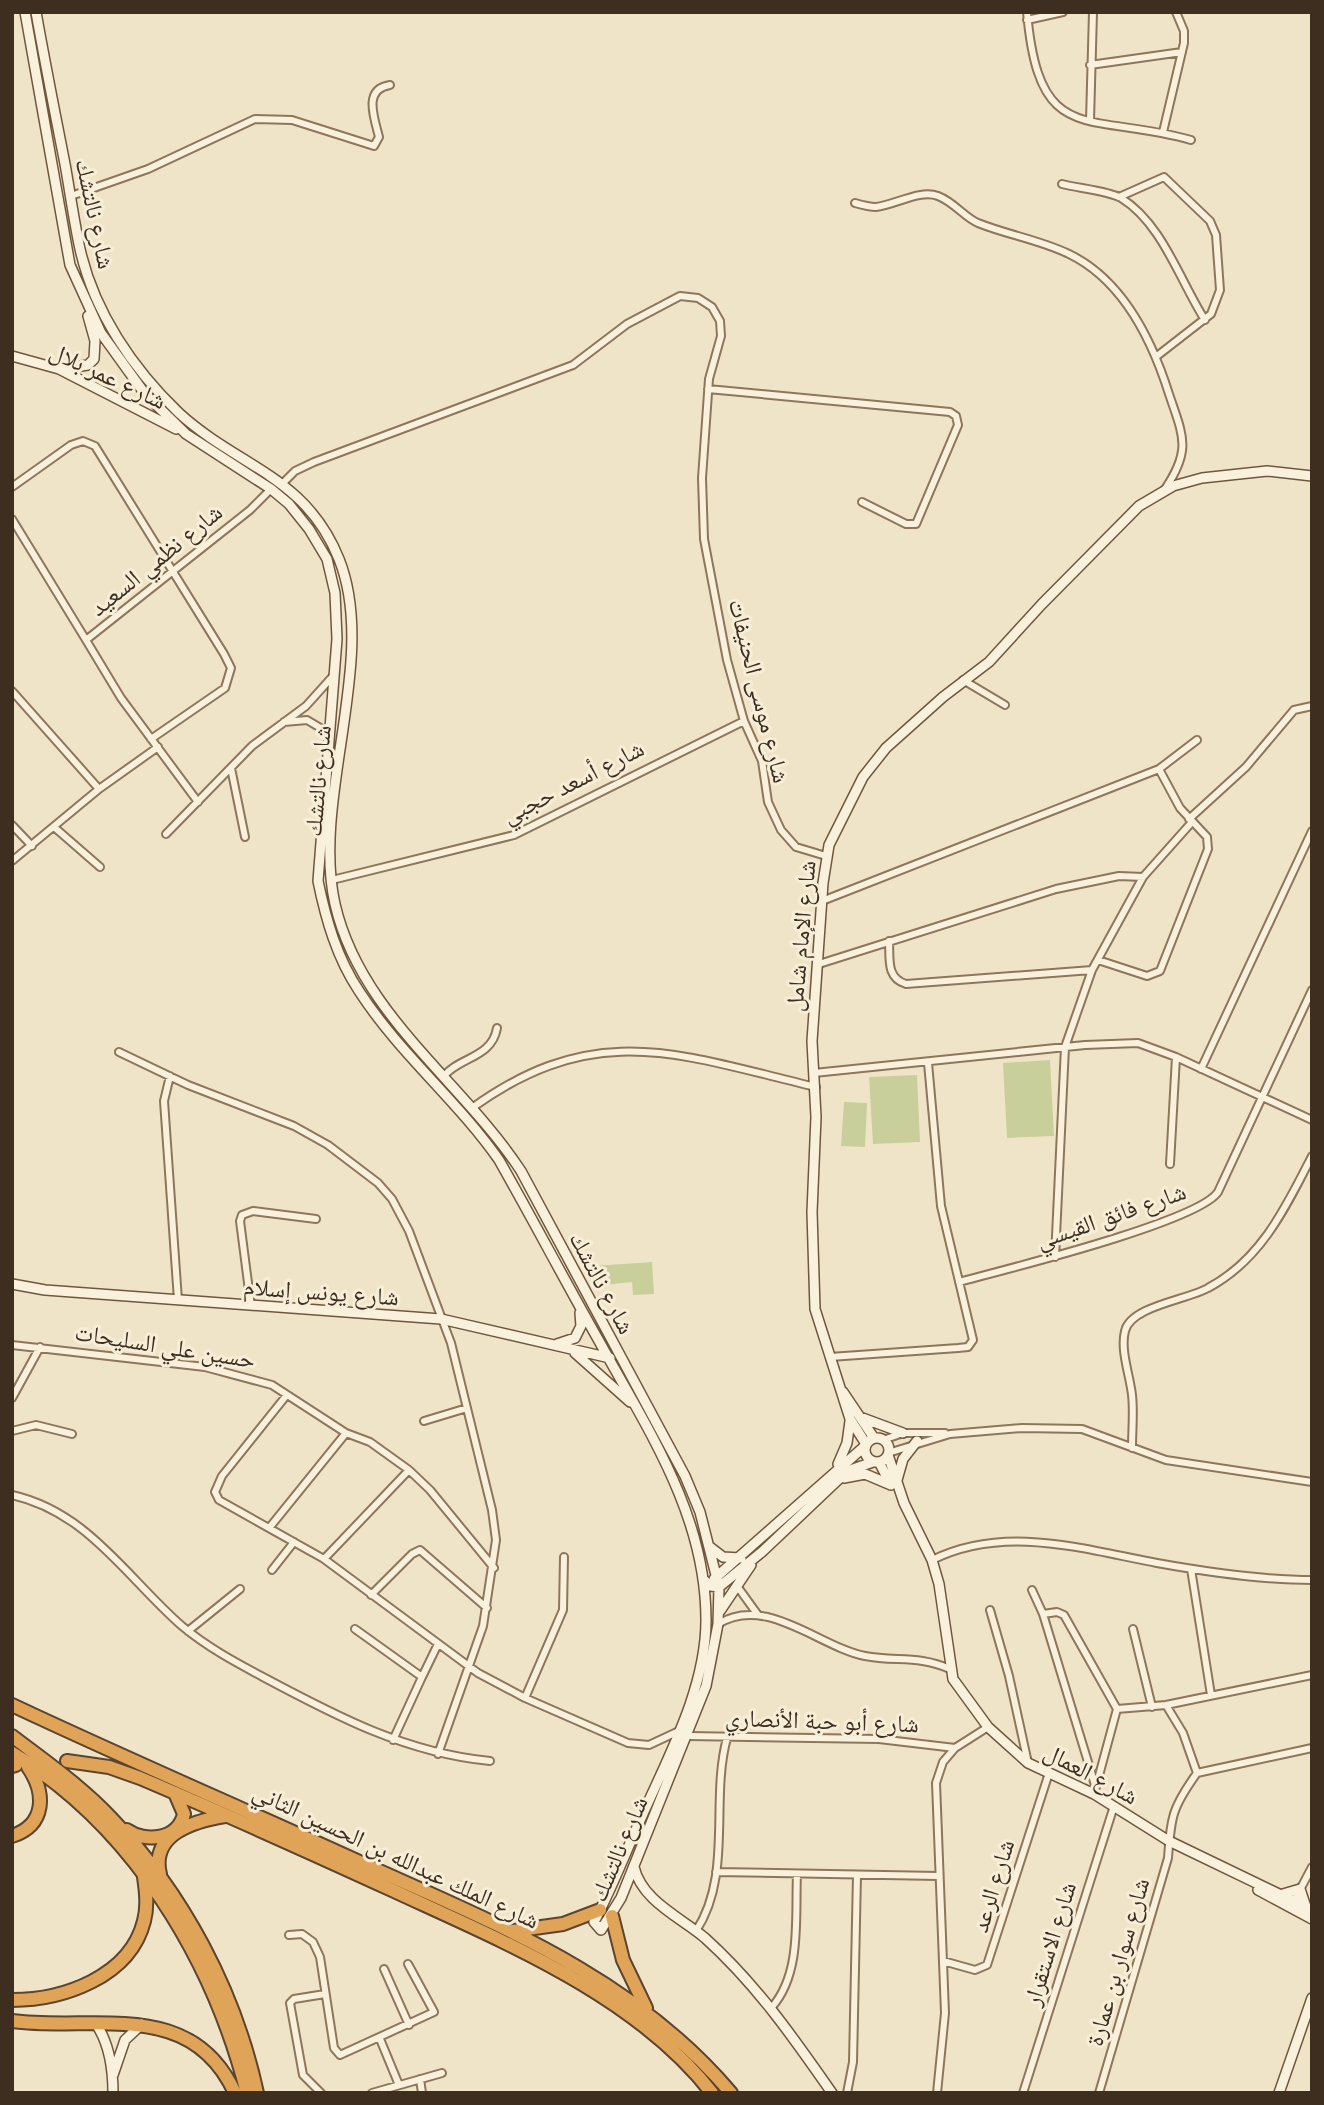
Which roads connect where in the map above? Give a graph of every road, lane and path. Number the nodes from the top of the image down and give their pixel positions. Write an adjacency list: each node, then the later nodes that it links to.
1 (25, 12): 17 (street, شارع نالتشك)
2 (36, 12): 14 (street, شارع نالتشك)
3 (1063, 12): 6 (street)
4 (1093, 12): 8 (street)
5 (1176, 12): 7 (street)
6 (1027, 16): 10 (street)
7 (1182, 52): 8 (street); 11 (street)
8 (1090, 65): 10 (street)
9 (390, 85): 14 (street)
10 (1090, 121): 11 (street)
11 (1163, 132): 12 (street)
12 (1191, 140)
13 (1062, 184): 15 (street)
14 (71, 196): 25 (street, شارع نالتشك)
15 (1119, 197): 18 (street); 18 (street)
16 (855, 203): 20 (street)
17 (82, 297): 21 (street); 23 (street, شارع نالتشك)
18 (1205, 320): 20 (street)
19 (12, 356): 21 (street, شارع عمر بلال)
20 (1157, 356): 28 (street)
21 (59, 369): 23 (street, شارع عمر بلال)
22 (708, 389): 25 (street, شارع موسى الحنيفات); 29 (street); 39 (street, شارع موسى الحنيفات)
23 (186, 434): 27 (street, شارع نالتشك)
24 (1312, 476): 28 (street, شارع الإمام شامل)
25 (283, 483): 46 (street, شارع نالتشك)
26 (12, 487): 31 (street)
27 (271, 489): 31 (street, شارع نظمي السعيد); 33 (street, شارع نالتشك)
28 (1164, 490): 34 (street, شارع الإمام شامل)
29 (862, 502)
30 (12, 519): 32 (street)
31 (175, 571): 32 (street, شارع نظمي السعيد); 42 (street)
32 (86, 640): 42 (street, شارع نظمي السعيد)
33 (333, 676): 40 (street); 41 (street, شارع نالتشك)
34 (963, 680): 37 (street); 58 (street, شارع الإمام شامل)
35 (12, 691): 36 (street)
36 (15, 699): 49 (street)
37 (1005, 705)
38 (1312, 706): 51 (street)
39 (744, 721): 58 (street, شارع موسى الحنيفات); 62 (street, شارع أسعد حجبي)
40 (279, 723): 41 (street); 47 (street)
41 (329, 733): 45 (street, شارع نالتشك)
42 (151, 739): 44 (street, شارع نظمي السعيد)
43 (1198, 740): 48 (street)
44 (158, 747): 49 (street); 50 (street, شارع نظمي السعيد)
45 (327, 755): 46 (street); 90 (street, شارع نالتشك)
46 (339, 757): 62 (street, شارع نالتشك)
47 (230, 768): 50 (street); 56 (street)
48 (1159, 769): 51 (street); 63 (street)
49 (99, 789): 53 (street)
50 (198, 802): 55 (street)
51 (1190, 821): 61 (street); 65 (street)
52 (12, 825): 57 (street)
53 (54, 827): 57 (street); 60 (street)
54 (1312, 831): 74 (street)
55 (166, 834)
56 (245, 837)
57 (32, 846): 59 (street)
58 (826, 856): 63 (street, شارع الإمام شامل)
59 (12, 861)
60 (100, 867)
61 (1143, 877): 64 (street); 65 (street)
62 (332, 880): 77 (street, شارع نالتشك)
63 (822, 901): 66 (street, شارع الإمام شامل)
64 (889, 942): 66 (street); 67 (street)
65 (1098, 960): 67 (street)
66 (819, 964): 75 (street, شارع الإمام شامل)
67 (1091, 970): 70 (street)
68 (1312, 990): 79 (street, شارع فائق القيسي)
69 (497, 1028): 77 (street)
70 (1065, 1047): 72 (street); 73 (street); 85 (street)
71 (119, 1052): 76 (street)
72 (1176, 1057): 74 (street); 83 (street)
73 (928, 1063): 75 (street); 86 (street)
74 (1201, 1069): 79 (street)
75 (814, 1073): 78 (street, شارع الإمام شامل)
76 (170, 1076): 88 (street); 91 (street)
77 (444, 1076): 80 (street, شارع نالتشك)
78 (816, 1087): 80 (street); 96 (street, شارع الإمام شامل)
79 (1261, 1096): 81 (street); 85 (street, شارع فائق القيسي)
80 (472, 1108): 98 (street, شارع نالتشك)
81 (1312, 1119)
82 (1312, 1156): 112 (street)
83 (1170, 1164)
84 (316, 1219): 89 (street)
85 (1055, 1257): 86 (street, شارع فائق القيسي)
86 (959, 1282): 96 (street)
87 (12, 1284): 88 (street, شارع يونس إسلام)
88 (178, 1300): 89 (street, شارع يونس إسلام)
89 (251, 1306): 91 (street, شارع يونس إسلام)
90 (579, 1306): 92 (street); 97 (street, شارع نالتشك)
91 (441, 1319): 92 (street, شارع يونس إسلام); 101 (street)
92 (548, 1343): 95 (street, شارع يونس إسلام)
93 (12, 1345): 94 (street, حسين علي السليحات)
94 (40, 1347): 99 (street, حسين علي السليحات); 100 (street)
95 (574, 1352): 97 (street, شارع يونس إسلام); 102 (street)
96 (830, 1357): 103 (street, شارع الإمام شامل)
97 (608, 1358): 98 (street, شارع يونس إسلام); 102 (street, شارع نالتشك)
98 (622, 1360): 122 (street, شارع نالتشك)
99 (286, 1396): 106 (street, حسين علي السليحات); 120 (street)
100 (12, 1398)
101 (467, 1408): 104 (street); 128 (street)
102 (640, 1412): 132 (street, شارع نالتشك)
103 (854, 1418): 107 (street); 111 (street, شارع الإمام شامل); 116 (street)
104 (424, 1421)
105 (12, 1431): 108 (street)
106 (346, 1433): 115 (street, حسين علي السليحات); 120 (street)
107 (903, 1433): 109 (street); 111 (street)
108 (72, 1434)
109 (950, 1434): 110 (street); 112 (street)
110 (917, 1441): 113 (street); 118 (street)
111 (872, 1442): 113 (street); 114 (street); 116 (street)
112 (1132, 1448): 117 (street)
113 (888, 1454): 114 (street); 118 (street)
114 (876, 1462): 116 (street); 118 (street)
115 (409, 1470): 126 (street); 128 (street, حسين علي السليحات)
116 (837, 1474): 118 (street); 123 (street); 125 (street)
117 (1312, 1482)
118 (894, 1483): 127 (street)
119 (12, 1495): 145 (street)
120 (270, 1527): 121 (street)
121 (295, 1542): 126 (street); 130 (street)
122 (709, 1544): 125 (street); 132 (street, شارع نالتشك)
123 (757, 1556): 132 (street); 133 (street)
124 (564, 1557): 152 (street)
125 (743, 1557): 132 (street)
126 (324, 1559): 136 (street)
127 (932, 1560): 129 (street); 148 (street)
128 (494, 1568): 137 (street)
129 (1191, 1569): 131 (street); 151 (street)
130 (272, 1570)
131 (1312, 1580)
132 (712, 1583): 139 (street, شارع نالتشك); 158 (street, شارع نالتشك)
133 (737, 1585): 139 (street); 141 (street)
134 (240, 1589): 145 (street)
135 (1032, 1590): 140 (street)
136 (371, 1595): 137 (street); 146 (street)
137 (487, 1608): 147 (street)
138 (990, 1610): 168 (street)
139 (719, 1613): 142 (street, شارع نالتشك)
140 (1043, 1614): 156 (street); 171 (street)
141 (758, 1615): 142 (street); 148 (street)
142 (718, 1624): 158 (street, شارع نالتشك)
143 (355, 1629): 150 (street)
144 (1133, 1629): 155 (street)
145 (188, 1631): 161 (street)
146 (438, 1644): 147 (street); 150 (street)
147 (469, 1668): 152 (street); 164 (street)
148 (950, 1669): 157 (street, شارع العمال)
149 (1312, 1675): 151 (street)
150 (422, 1677): 161 (street)
151 (1211, 1695): 154 (street)
152 (525, 1698): 158 (street)
153 (12, 1705): 195 (highway, شارع الملك عبدالله بن الحسين الثاني)
154 (1166, 1705): 155 (street); 170 (street)
155 (1152, 1707): 156 (street)
156 (1117, 1709): 171 (street)
157 (988, 1727): 162 (street, شارع أبو حبة الأنصاري); 168 (street, شارع العمال)
158 (683, 1733): 160 (street, شارع أبو حبة الأنصاري); 178 (street, شارع نالتشك); 193 (street, شارع نالتشك)
159 (12, 1737): 175 (highway)
160 (727, 1738): 162 (street, شارع أبو حبة الأنصاري); 180 (street)
161 (393, 1740): 164 (street)
162 (955, 1748): 183 (street, شارع أبو حبة الأنصاري)
163 (1312, 1748): 170 (street)
164 (438, 1754): 167 (street)
165 (15, 1760): 176 (highway); 184 (highway)
166 (67, 1760): 172 (highway, شارع الملك عبدالله بن الحسين الثاني)
167 (491, 1761)
168 (1028, 1763): 169 (street, شارع العمال)
169 (1049, 1773): 171 (street, شارع العمال); 198 (street, شارع الرعد)
170 (1197, 1773): 177 (street, شارع سوار بن عمارة)
171 (1095, 1791): 173 (street, شارع العمال)
172 (174, 1793): 174 (highway, شارع الملك عبدالله بن الحسين الثاني); 175 (highway)
173 (1114, 1806): 177 (street, شارع العمال); 228 (street, شارع الاستقرار)
174 (225, 1816): 186 (highway); 223 (highway, شارع الملك عبدالله بن الحسين الثاني)
175 (110, 1817): 186 (highway)
176 (12, 1836)
177 (1169, 1841): 185 (street, شارع العمال); 215 (street, شارع سوار بن عمارة)
178 (634, 1867): 188 (street); 190 (street, شارع نالتشك)
179 (1312, 1867): 187 (street)
180 (716, 1872): 181 (street); 196 (street)
181 (797, 1874): 182 (street); 204 (street)
182 (857, 1875): 183 (street); 226 (street)
183 (938, 1876): 198 (street, شارع أبو حبة الأنصاري)
184 (144, 1877): 203 (highway); 219 (highway)
185 (1244, 1879): 189 (street, شارع العمال); 191 (street, شارع العمال)
186 (162, 1880): 220 (highway)
187 (1300, 1889): 189 (street); 191 (street); 192 (street)
188 (647, 1893): 190 (street); 196 (street)
189 (1281, 1895): 191 (street, شارع العمال)
190 (621, 1898): 193 (street, شارع نالتشك)
191 (1293, 1904): 192 (street, شارع العمال); 194 (street, شارع العمال)
192 (1309, 1909)
193 (606, 1913): 195 (highway); 205 (highway)
194 (1312, 1919)
195 (512, 1931): 205 (highway, شارع الملك عبدالله بن الحسين الثاني)
196 (696, 1931): 204 (street)
197 (289, 1935): 201 (street)
198 (943, 1961): 227 (street, شارع أبو حبة الأنصاري)
199 (408, 1964): 209 (street)
200 (384, 1969): 209 (street)
201 (325, 1994): 210 (street); 221 (street)
202 (1312, 1997): 230 (street)
203 (12, 2000)
204 (772, 2007): 225 (street)
205 (650, 2014): 224 (highway, شارع الملك عبدالله بن الحسين الثاني)
206 (12, 2021): 207 (highway)
207 (96, 2024): 208 (highway); 212 (street)
208 (142, 2024): 212 (street); 218 (highway)
209 (409, 2025): 210 (street)
210 (380, 2039): 214 (street)
211 (442, 2073): 213 (street)
212 (113, 2075): 217 (street)
213 (420, 2079): 214 (street); 222 (street)
214 (399, 2085): 216 (street)
215 (1099, 2091): 229 (street)
216 (375, 2092)
217 (113, 2093)
218 (235, 2093)
219 (247, 2093)
220 (257, 2093)
221 (321, 2093)
222 (422, 2093)
223 (712, 2093)
224 (731, 2093)
225 (832, 2093)
226 (847, 2093)
227 (937, 2093)
228 (1023, 2093)
229 (1109, 2093)
230 (1279, 2093)

